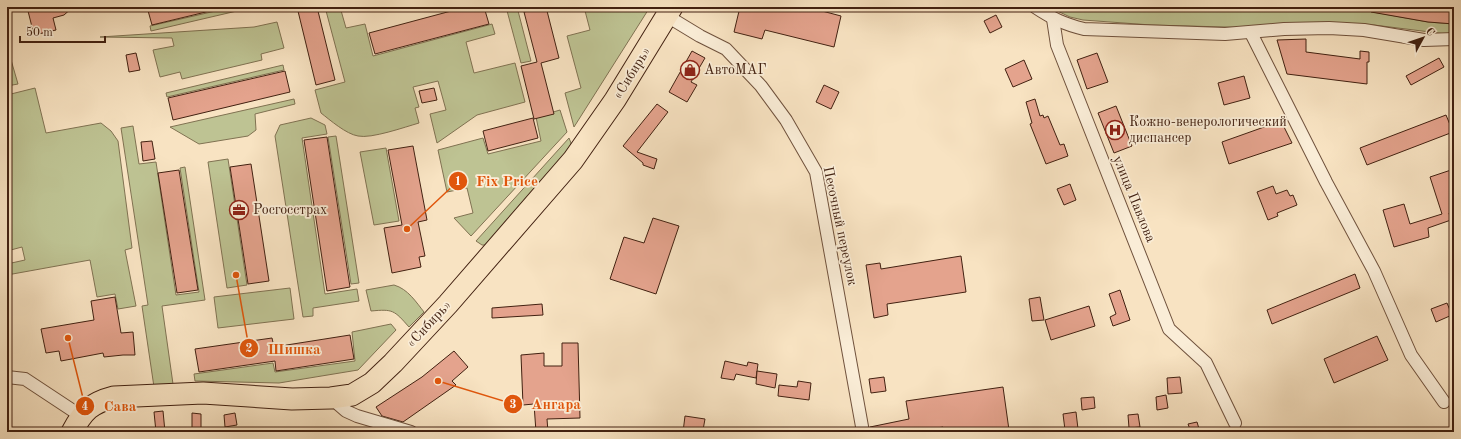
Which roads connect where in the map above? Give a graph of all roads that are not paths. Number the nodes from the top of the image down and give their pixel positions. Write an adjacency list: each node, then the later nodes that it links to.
1 (1036, 7): 3 (street)
2 (670, 12): 7 (highway, «Сибирь»); 12 (street, Песочный переулок)
3 (1053, 19): 4 (street); 9 (street, улица Павлова)
4 (1251, 33): 5 (street); 8 (street)
5 (1454, 39)
6 (7, 377): 10 (street)
7 (331, 398): 10 (highway, «Сибирь»); 11 (street)
8 (1444, 402)
9 (1235, 423)
10 (77, 424)
11 (411, 432)
12 (863, 432)

